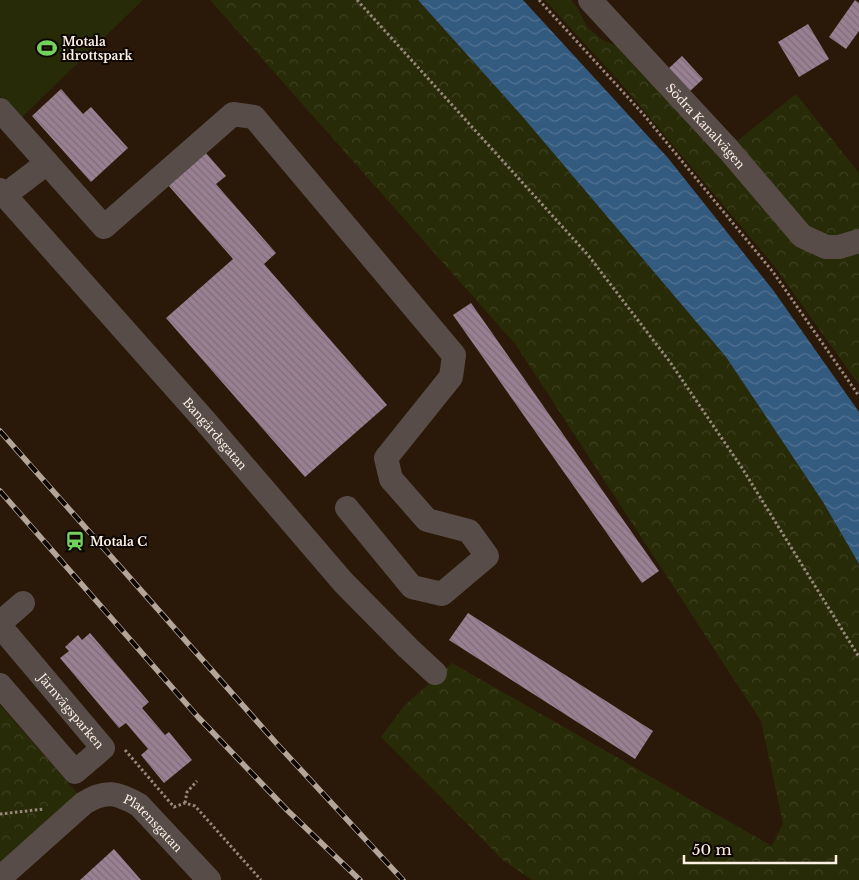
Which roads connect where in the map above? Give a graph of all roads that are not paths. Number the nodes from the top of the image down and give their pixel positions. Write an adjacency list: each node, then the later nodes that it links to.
1 (590, 0): 5 (street, Södra Kanalvägen)
2 (0, 110): 3 (street)
3 (47, 163): 4 (street); 6 (street)
4 (2, 192): 9 (street, Bangårdsgatan)
5 (859, 241)
6 (347, 508)
7 (23, 603): 8 (street, Järnvägsparken)
8 (0, 624): 10 (street, Järnvägsparken)
9 (435, 673)
10 (0, 685)
11 (0, 878): 12 (street, Platensgatan)
12 (209, 880)

